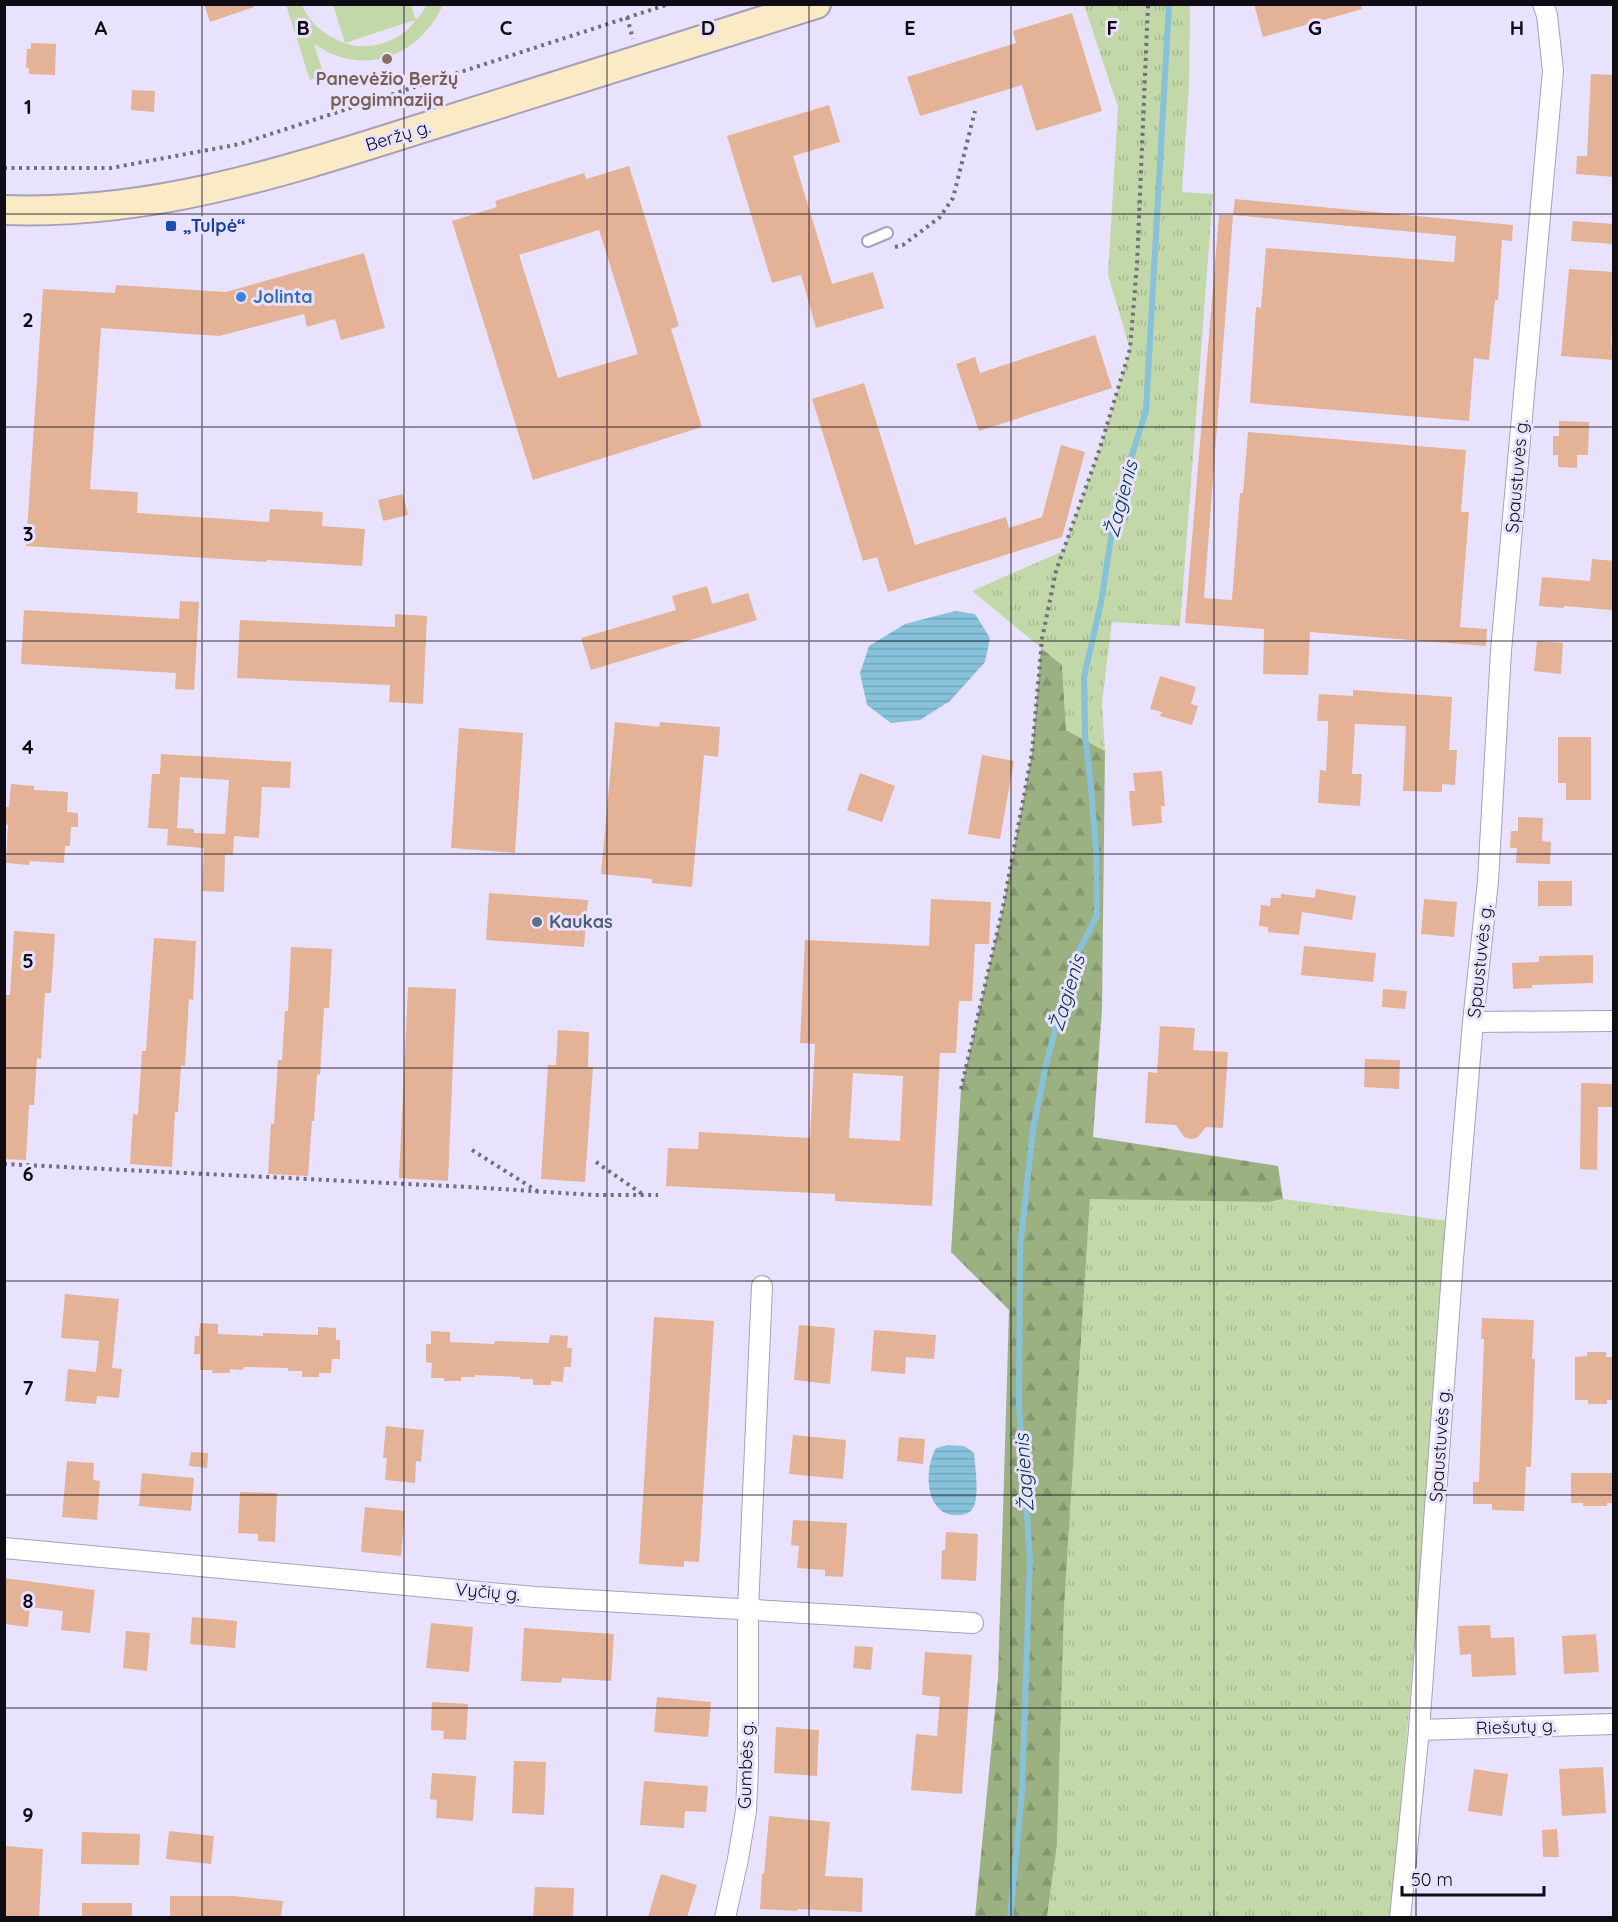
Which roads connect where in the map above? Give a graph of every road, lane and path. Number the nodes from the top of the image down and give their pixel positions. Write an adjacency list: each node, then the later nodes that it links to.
1 (669, 4): 6 (path)
2 (816, 4): 7 (main road, Beržų g.)
3 (1148, 4): 13 (path)
4 (1543, 4): 12 (street, Spaustuvės g.)
5 (975, 111): 10 (path)
6 (4, 168)
7 (4, 210)
8 (887, 233): 9 (lane)
9 (868, 241)
10 (891, 247)
11 (1614, 1021): 12 (street)
12 (1473, 1022): 25 (street, Spaustuvės g.)
13 (961, 1089)
14 (472, 1150): 17 (path)
15 (596, 1162): 18 (path)
16 (4, 1164): 17 (path)
17 (538, 1191): 18 (path)
18 (643, 1195): 19 (path)
19 (658, 1195)
20 (762, 1286): 22 (street, Gumbės g.)
21 (4, 1548): 22 (street, Vyčių g.)
22 (748, 1610): 23 (street, Vyčių g.); 26 (street, Gumbės g.)
23 (974, 1623)
24 (1614, 1724): 25 (street, Riešutų g.)
25 (1419, 1730): 27 (street, Spaustuvės g.)
26 (725, 1917)
27 (1400, 1917)

